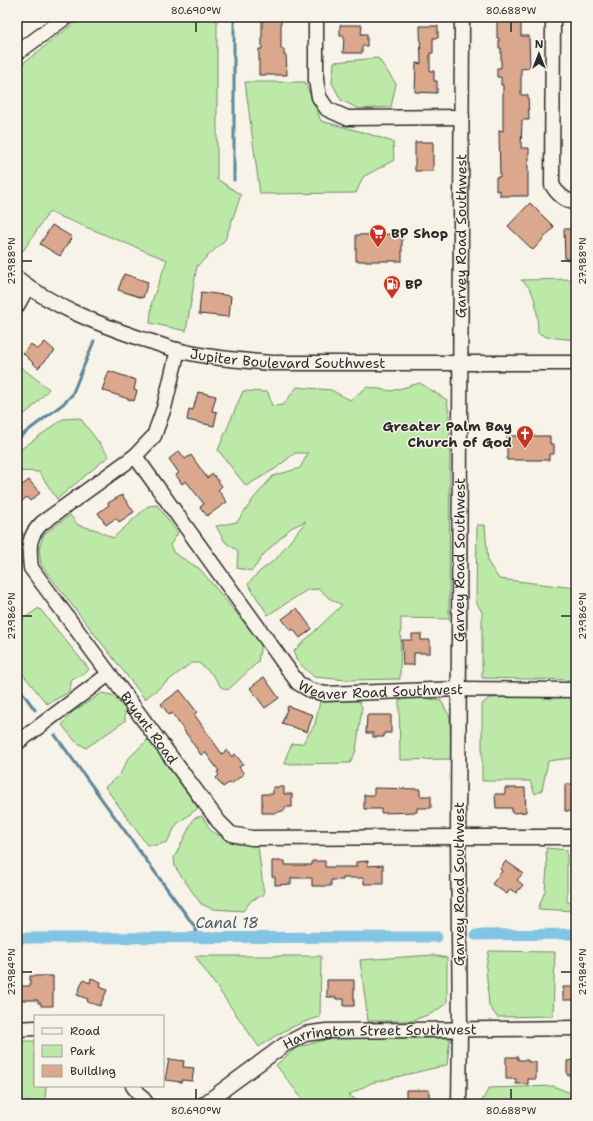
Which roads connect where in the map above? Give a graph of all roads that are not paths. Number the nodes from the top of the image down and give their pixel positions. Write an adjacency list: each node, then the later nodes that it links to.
1 (66, 17): 5 (street)
2 (316, 17): 6 (street)
3 (462, 17): 6 (street, Garvey Road Southwest)
4 (553, 17): 7 (street)
5 (17, 53)
6 (462, 118): 11 (street, Garvey Road Southwest)
7 (576, 203)
8 (22, 282): 9 (street); 10 (street, Jupiter Boulevard Southwest)
9 (17, 306)
10 (178, 350): 11 (street, Jupiter Boulevard Southwest); 13 (street, Bryant Road)
11 (461, 363): 12 (street, Jupiter Boulevard Southwest); 15 (street, Garvey Road Southwest)
12 (576, 363)
13 (135, 456): 14 (street, Bryant Road); 15 (street, Weaver Road Southwest)
14 (109, 674): 17 (street); 18 (street, Bryant Road)
15 (459, 689): 16 (street, Weaver Road Southwest); 18 (street, Garvey Road Southwest)
16 (576, 690)
17 (17, 743)
18 (458, 836): 19 (street, Bryant Road); 23 (street, Garvey Road Southwest)
19 (576, 837)
20 (34, 1028): 22 (street)
21 (576, 1028): 23 (street, Harrington Street Southwest)
22 (17, 1029)
23 (460, 1030): 26 (street, Harrington Street Southwest); 27 (street, Garvey Road Southwest)
24 (134, 1087): 25 (street)
25 (147, 1104)
26 (204, 1104)
27 (459, 1104)

